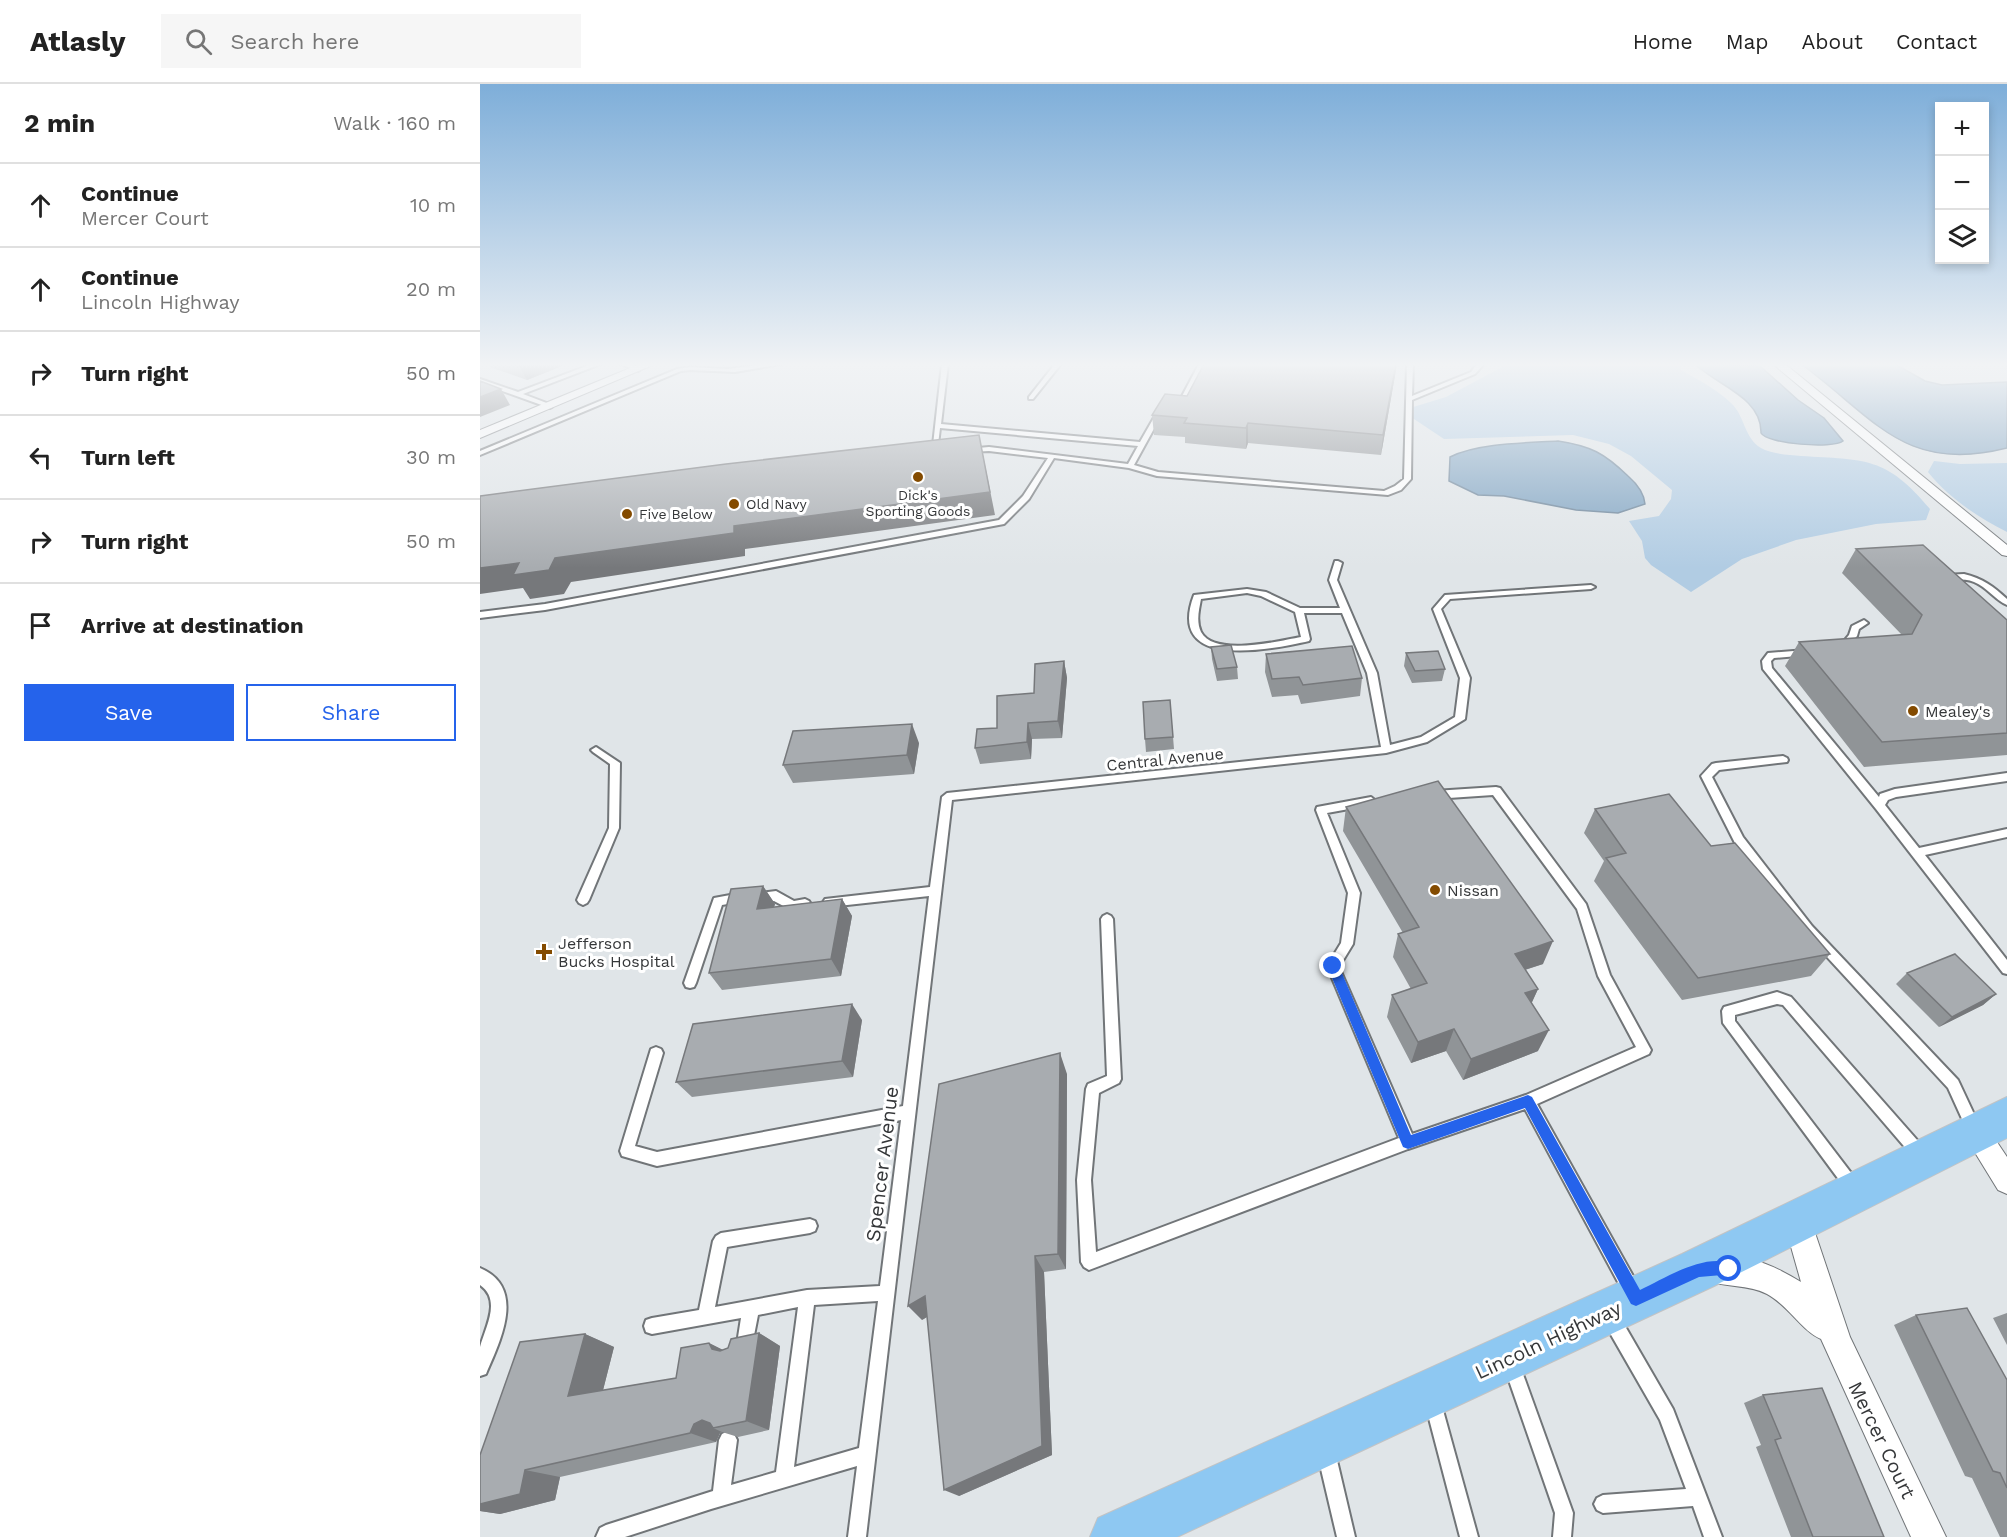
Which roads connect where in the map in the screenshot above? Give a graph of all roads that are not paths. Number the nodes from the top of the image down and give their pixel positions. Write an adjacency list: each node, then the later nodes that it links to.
1 (531, 432): 10 (lane)
2 (937, 432): 11 (lane)
3 (1004, 432): 7 (lane)
4 (1149, 432): 7 (lane)
5 (1407, 432): 14 (lane)
6 (1861, 432): 15 (street)
7 (1142, 444): 14 (lane)
8 (954, 451): 13 (lane)
9 (944, 452): 11 (lane)
10 (480, 453)
11 (934, 453): 12 (lane)
12 (923, 455)
13 (1052, 456): 14 (lane); 22 (lane)
14 (1130, 466)
15 (2007, 552)
16 (1338, 563): 20 (lane)
17 (1591, 587): 27 (lane, Central Avenue)
18 (1943, 588): 19 (lane)
19 (2007, 603)
20 (1345, 610): 21 (lane); 27 (lane)
21 (1299, 611): 21 (lane)
22 (480, 615)
23 (1864, 623): 24 (lane)
24 (1836, 651)
25 (1814, 652): 33 (lane)
26 (596, 750): 37 (lane)
27 (1386, 750): 31 (lane, Central Avenue)
28 (1783, 760): 44 (lane)
29 (2007, 777): 33 (lane)
30 (1418, 796): 42 (lane)
31 (947, 797): 36 (lane, Spencer Avenue)
32 (1385, 799): 45 (lane)
33 (1880, 806): 35 (lane)
34 (2007, 833): 35 (lane)
35 (1917, 853): 39 (lane)
36 (935, 891): 40 (lane); 43 (lane, Spencer Avenue)
37 (583, 900)
38 (1107, 919): 45 (lane)
39 (2007, 969)
40 (690, 983)
41 (656, 1053): 43 (lane)
42 (1528, 1101): 45 (lane); 55 (lane)
43 (908, 1112): 53 (lane, Spencer Avenue)
44 (1991, 1125): 46 (main road, Lincoln Highway); 47 (street)
45 (1408, 1142)
46 (1924, 1159): 48 (main road, Lincoln Highway); 48 (lane)
47 (2007, 1181)
48 (1857, 1192): 49 (main road, Lincoln Highway)
49 (1798, 1222): 51 (main road, Lincoln Highway); 59 (street, Mercer Court)
50 (810, 1226): 57 (lane)
51 (1698, 1270): 55 (main road, Lincoln Highway); 59 (street, Mercer Court)
52 (480, 1276): 62 (lane)
53 (886, 1293): 54 (lane); 66 (lane, Spencer Avenue)
54 (807, 1298): 56 (lane); 67 (lane)
55 (1622, 1306): 61 (main road, Lincoln Highway); 69 (lane)
56 (750, 1308): 57 (lane); 60 (lane)
57 (705, 1317): 58 (lane)
58 (652, 1326)
59 (1836, 1342): 78 (street, Mercer Court)
60 (743, 1353)
61 (1509, 1358): 63 (main road, Lincoln Highway); 76 (lane)
62 (480, 1368)
63 (1431, 1394): 65 (main road, Lincoln Highway); 75 (lane)
64 (728, 1440): 68 (lane)
65 (1324, 1443): 73 (main road, Lincoln Highway); 74 (lane)
66 (867, 1454): 67 (lane); 72 (lane, Spencer Avenue)
67 (784, 1479): 68 (lane)
68 (721, 1497): 71 (lane)
69 (1699, 1497): 70 (lane); 77 (lane)
70 (1603, 1504)
71 (603, 1536)
72 (857, 1537)
73 (1117, 1537)
74 (1346, 1537)
75 (1469, 1537)
76 (1562, 1537)
77 (1713, 1537)
78 (1929, 1537)

